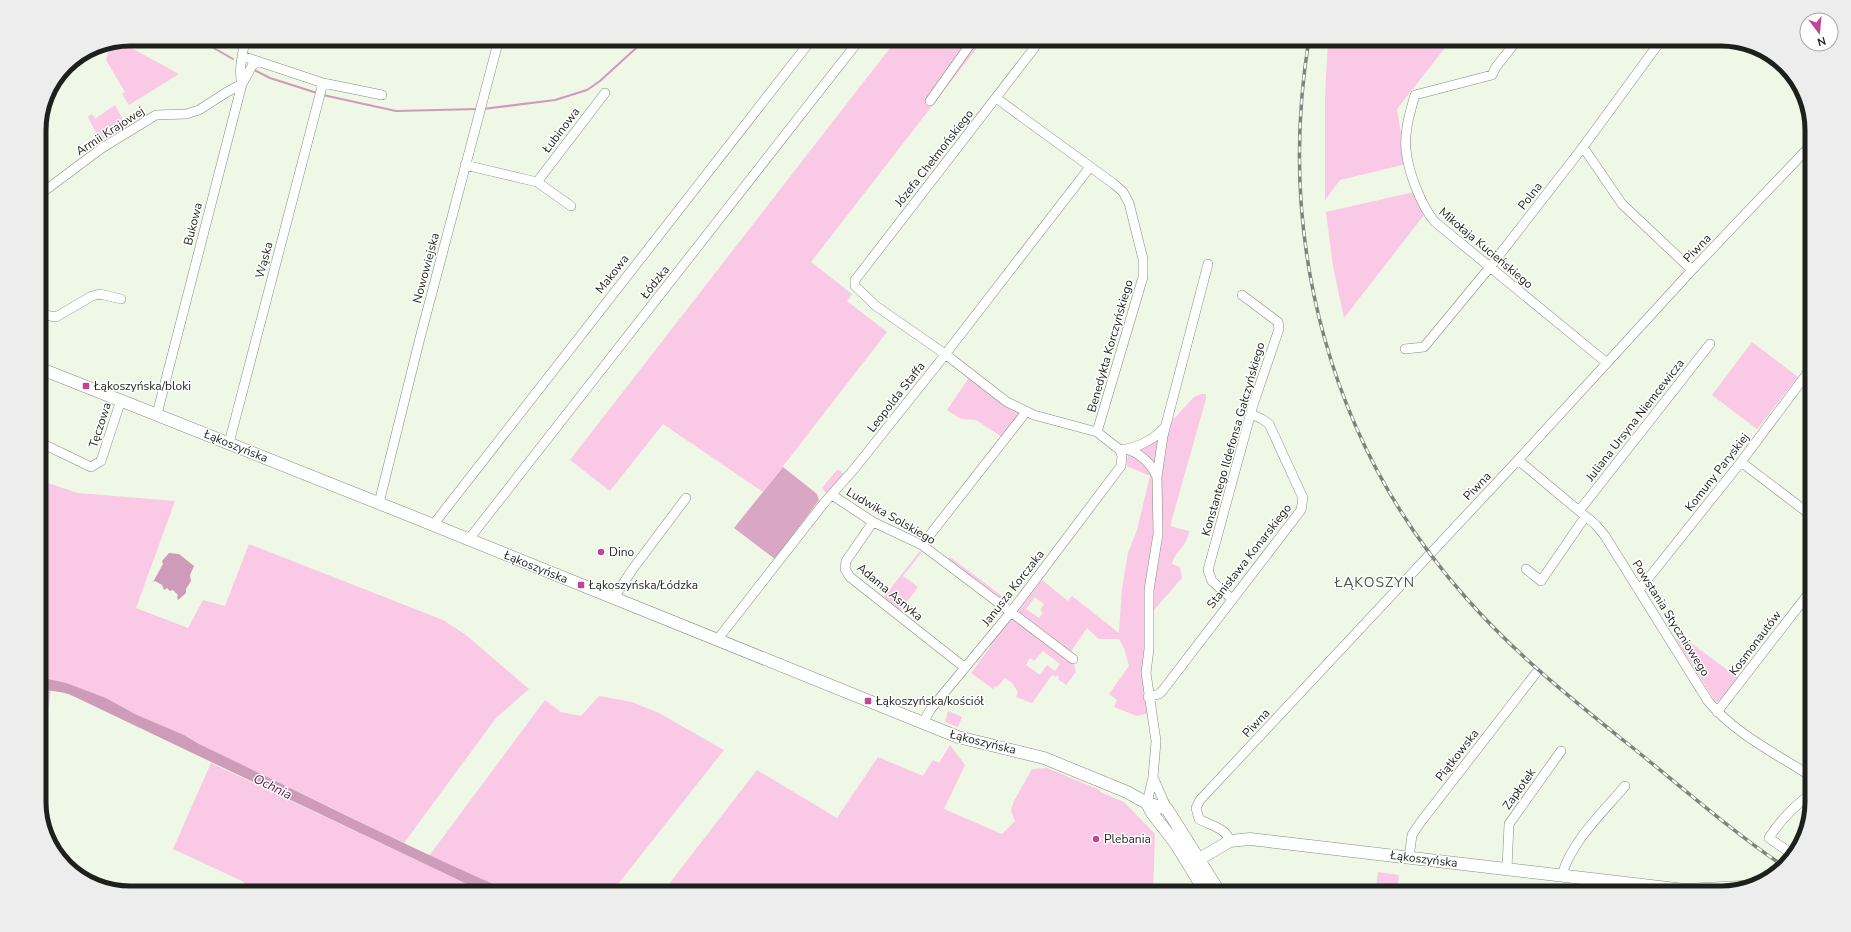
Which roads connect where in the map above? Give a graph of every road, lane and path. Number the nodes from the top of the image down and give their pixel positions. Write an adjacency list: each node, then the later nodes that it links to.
1 (244, 46): 9 (street, Bukowa)
2 (497, 46): 19 (street, Nowowiejska)
3 (807, 46): 54 (street, Makowa)
4 (855, 46): 55 (street, Łódzka)
5 (969, 46): 16 (street)
6 (1512, 46): 25 (street, Mikołaja Kucieńskiego)
7 (1657, 46): 17 (street, Polna)
8 (1036, 47): 15 (street, Józefa Chełmońskiego)
9 (242, 56): 10 (street); 12 (street, Bukowa)
10 (258, 61): 11 (street); 12 (street)
11 (323, 83): 14 (street); 42 (street, Wąska)
12 (242, 84): 22 (street, Armii Krajowej); 38 (street, Bukowa)
13 (605, 93): 21 (street, Łubinowa)
14 (382, 95)
15 (996, 98): 20 (street, Benedykta Korczyńskiego); 32 (street, Józefa Chełmońskiego)
16 (930, 101)
17 (1583, 146): 25 (street, Polna); 26 (street)
18 (1805, 151): 26 (street, Piwna)
19 (465, 165): 21 (street); 50 (street, Nowowiejska)
20 (1090, 167): 32 (street, Leopolda Staffa); 41 (street, Benedykta Korczyńskiego)
21 (537, 182): 23 (street)
22 (46, 190)
23 (571, 206)
24 (1208, 264): 40 (street)
25 (1490, 267): 31 (street, Polna); 33 (street, Mikołaja Kucieńskiego)
26 (1692, 270): 33 (street, Piwna)
27 (1242, 295): 39 (street, Konstantego Ildefonsa Gałczyńskiego)
28 (121, 299): 29 (street)
29 (46, 315)
30 (1710, 344): 52 (street, Juliana Ursyna Niemcewicza)
31 (1405, 350)
32 (945, 354): 37 (street); 48 (street, Leopolda Staffa)
33 (1608, 363): 45 (street, Piwna)
34 (46, 371): 36 (street, Łąkoszyńska)
35 (1805, 376): 46 (street, Komuny Paryskiej)
36 (120, 400): 38 (street, Łąkoszyńska); 43 (street, Tęczowa)
37 (1026, 412): 41 (street); 56 (street)
38 (157, 414): 42 (street, Łąkoszyńska)
39 (1251, 414): 61 (street, Konstantego Ildefonsa Gałczyńskiego); 61 (street, Stanisława Konarskiego)
40 (1167, 425): 44 (street); 47 (street)
41 (1098, 432): 44 (street)
42 (229, 443): 50 (street, Łąkoszyńska)
43 (46, 445)
44 (1124, 449): 47 (street); 62 (street, Janusza Korczaka)
45 (1518, 460): 52 (street, Powstania Styczniowego); 78 (street, Piwna)
46 (1741, 462): 51 (street); 58 (street, Komuny Paryskiej)
47 (1157, 477): 67 (street)
48 (832, 495): 53 (street, Ludwika Solskiego); 63 (street, Leopolda Staffa)
49 (686, 498): 59 (street)
50 (379, 503): 54 (street, Łąkoszyńska)
51 (1805, 511)
52 (1582, 514): 57 (street, Juliana Ursyna Niemcewicza); 58 (street, Powstania Styczniowego)
53 (874, 522): 56 (street, Ludwika Solskiego); 65 (street, Adama Asnyka)
54 (433, 525): 55 (street, Łąkoszyńska)
55 (468, 539): 59 (street, Łąkoszyńska)
56 (922, 545): 62 (street, Ludwika Solskiego)
57 (1526, 569)
58 (1639, 590): 68 (street, Powstania Styczniowego)
59 (614, 598): 63 (street, Łąkoszyńska)
60 (1805, 598): 68 (street, Kosmonautów)
61 (1232, 599): 67 (street, Stanisława Konarskiego)
62 (1011, 612): 64 (street, Ludwika Solskiego); 65 (street, Janusza Korczaka)
63 (717, 640): 69 (street, Łąkoszyńska)
64 (1073, 659)
65 (964, 667): 69 (street, Janusza Korczaka)
66 (1536, 673): 80 (street, Piątkowska)
67 (1148, 697): 72 (street)
68 (1717, 712): 71 (street, Powstania Styczniowego)
69 (923, 723): 76 (street, Łąkoszyńska)
70 (1561, 750): 82 (street, Zapłotek)
71 (1805, 773)
72 (1153, 777): 74 (street); 76 (street)
73 (1625, 786): 83 (street)
74 (1158, 788): 76 (street); 77 (street)
75 (1805, 798): 79 (street)
76 (1147, 803): 77 (street, Łąkoszyńska); 81 (street)
77 (1167, 809): 81 (street)
78 (1230, 840): 80 (street, Łąkoszyńska); 81 (street, Łąkoszyńska)
79 (1789, 852)
80 (1409, 858): 82 (street, Łąkoszyńska)
81 (1193, 862): 84 (street); 85 (street)
82 (1507, 868): 83 (street, Łąkoszyńska)
83 (1562, 875): 86 (street, Łąkoszyńska)
84 (1203, 886)
85 (1214, 886)
86 (1652, 886)

